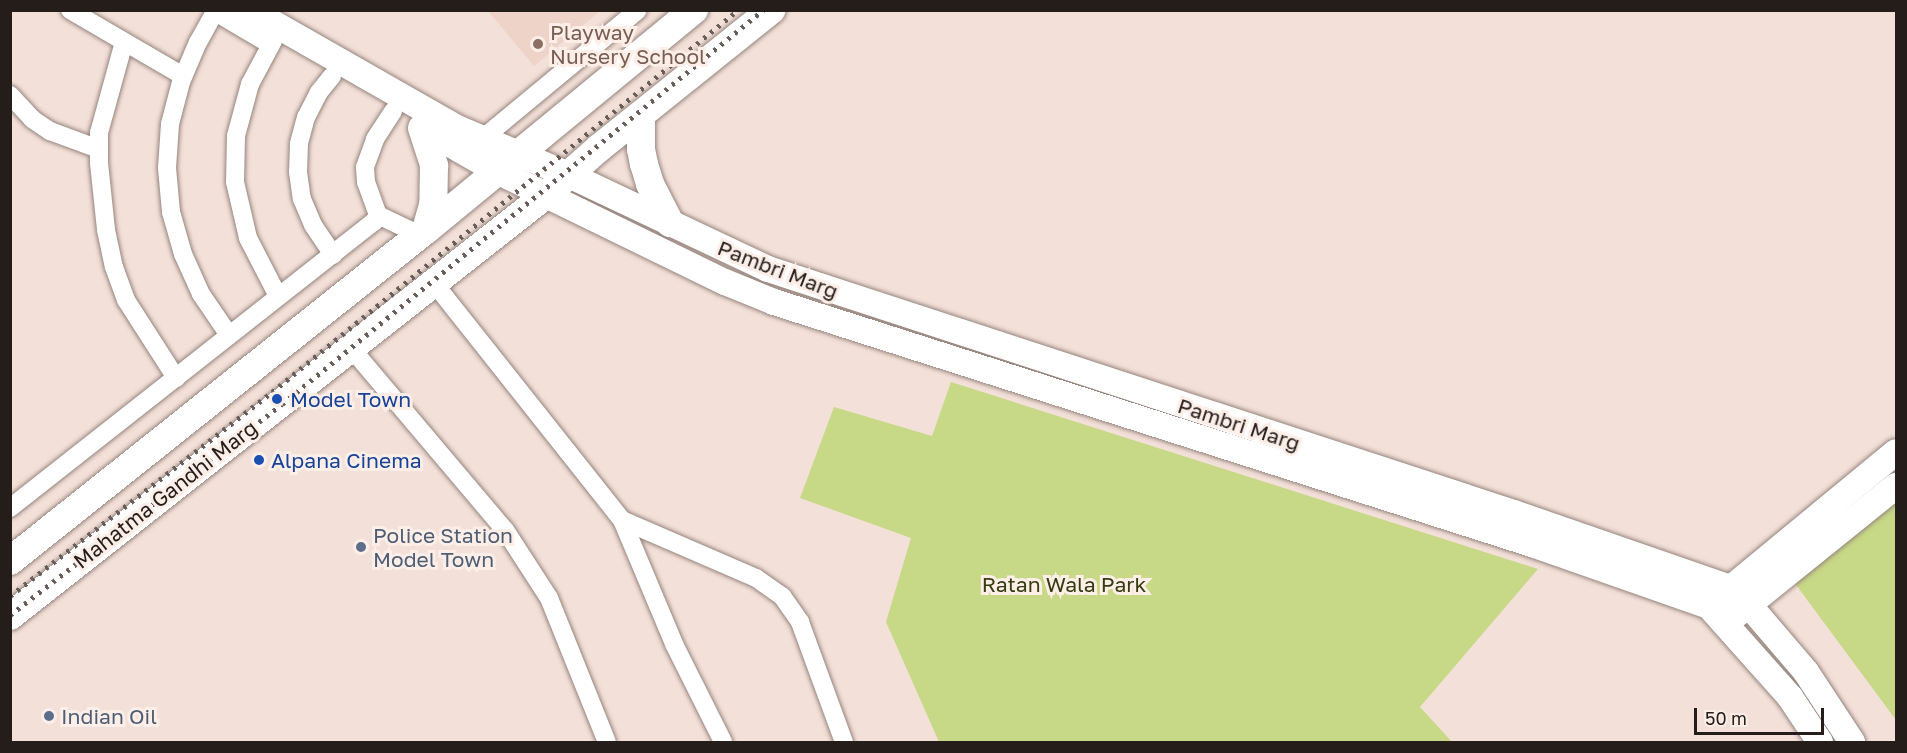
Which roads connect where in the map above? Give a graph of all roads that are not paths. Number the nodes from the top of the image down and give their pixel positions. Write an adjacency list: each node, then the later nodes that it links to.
1 (70, 10): 8 (street)
2 (218, 10): 7 (street, Pambri Marg); 9 (street)
3 (250, 10): 15 (street, Pambri Marg)
4 (638, 10): 15 (street)
5 (694, 10): 17 (main road)
6 (771, 10): 13 (main road)
7 (273, 41): 10 (street, Pambri Marg); 26 (street)
8 (124, 42): 9 (street); 16 (street)
9 (183, 76): 27 (street)
10 (332, 76): 12 (street, Pambri Marg); 24 (street)
11 (10, 94): 16 (street)
12 (393, 111): 14 (street, Pambri Marg); 21 (street)
13 (641, 116): 19 (main road); 22 (main road)
14 (422, 128): 18 (street, Pambri Marg); 23 (main road)
15 (482, 139): 17 (street, Pambri Marg)
16 (99, 149): 29 (street)
17 (519, 154): 18 (main road, Mahatma Gandhi Marg); 19 (street, Pambri Marg)
18 (496, 171): 20 (street, Pambri Marg); 23 (main road, Mahatma Gandhi Marg)
19 (569, 175): 20 (main road, Mahatma Gandhi Marg); 22 (street, Pambri Marg)
20 (547, 194): 25 (main road, Mahatma Gandhi Marg); 30 (street, Pambri Marg)
21 (378, 214): 23 (street); 24 (street)
22 (670, 223): 30 (street, Pambri Marg)
23 (423, 232): 35 (main road, Mahatma Gandhi Marg)
24 (333, 255): 26 (street)
25 (434, 283): 28 (main road, Mahatma Gandhi Marg); 34 (street)
26 (278, 296): 27 (street)
27 (229, 335): 29 (street)
28 (351, 348): 38 (main road, Mahatma Gandhi Marg); 39 (street)
29 (176, 378): 33 (street)
30 (1189, 421): 36 (street, Pambri Marg); 37 (street, Pambri Marg)
31 (1896, 452): 36 (street)
32 (1896, 486): 36 (street)
33 (10, 508)
34 (622, 520): 40 (street); 41 (street)
35 (10, 561)
36 (1739, 596): 37 (street); 43 (street)
37 (1718, 615): 42 (street)
38 (10, 616)
39 (607, 742)
40 (723, 742)
41 (844, 742)
42 (1820, 742)
43 (1852, 742)

